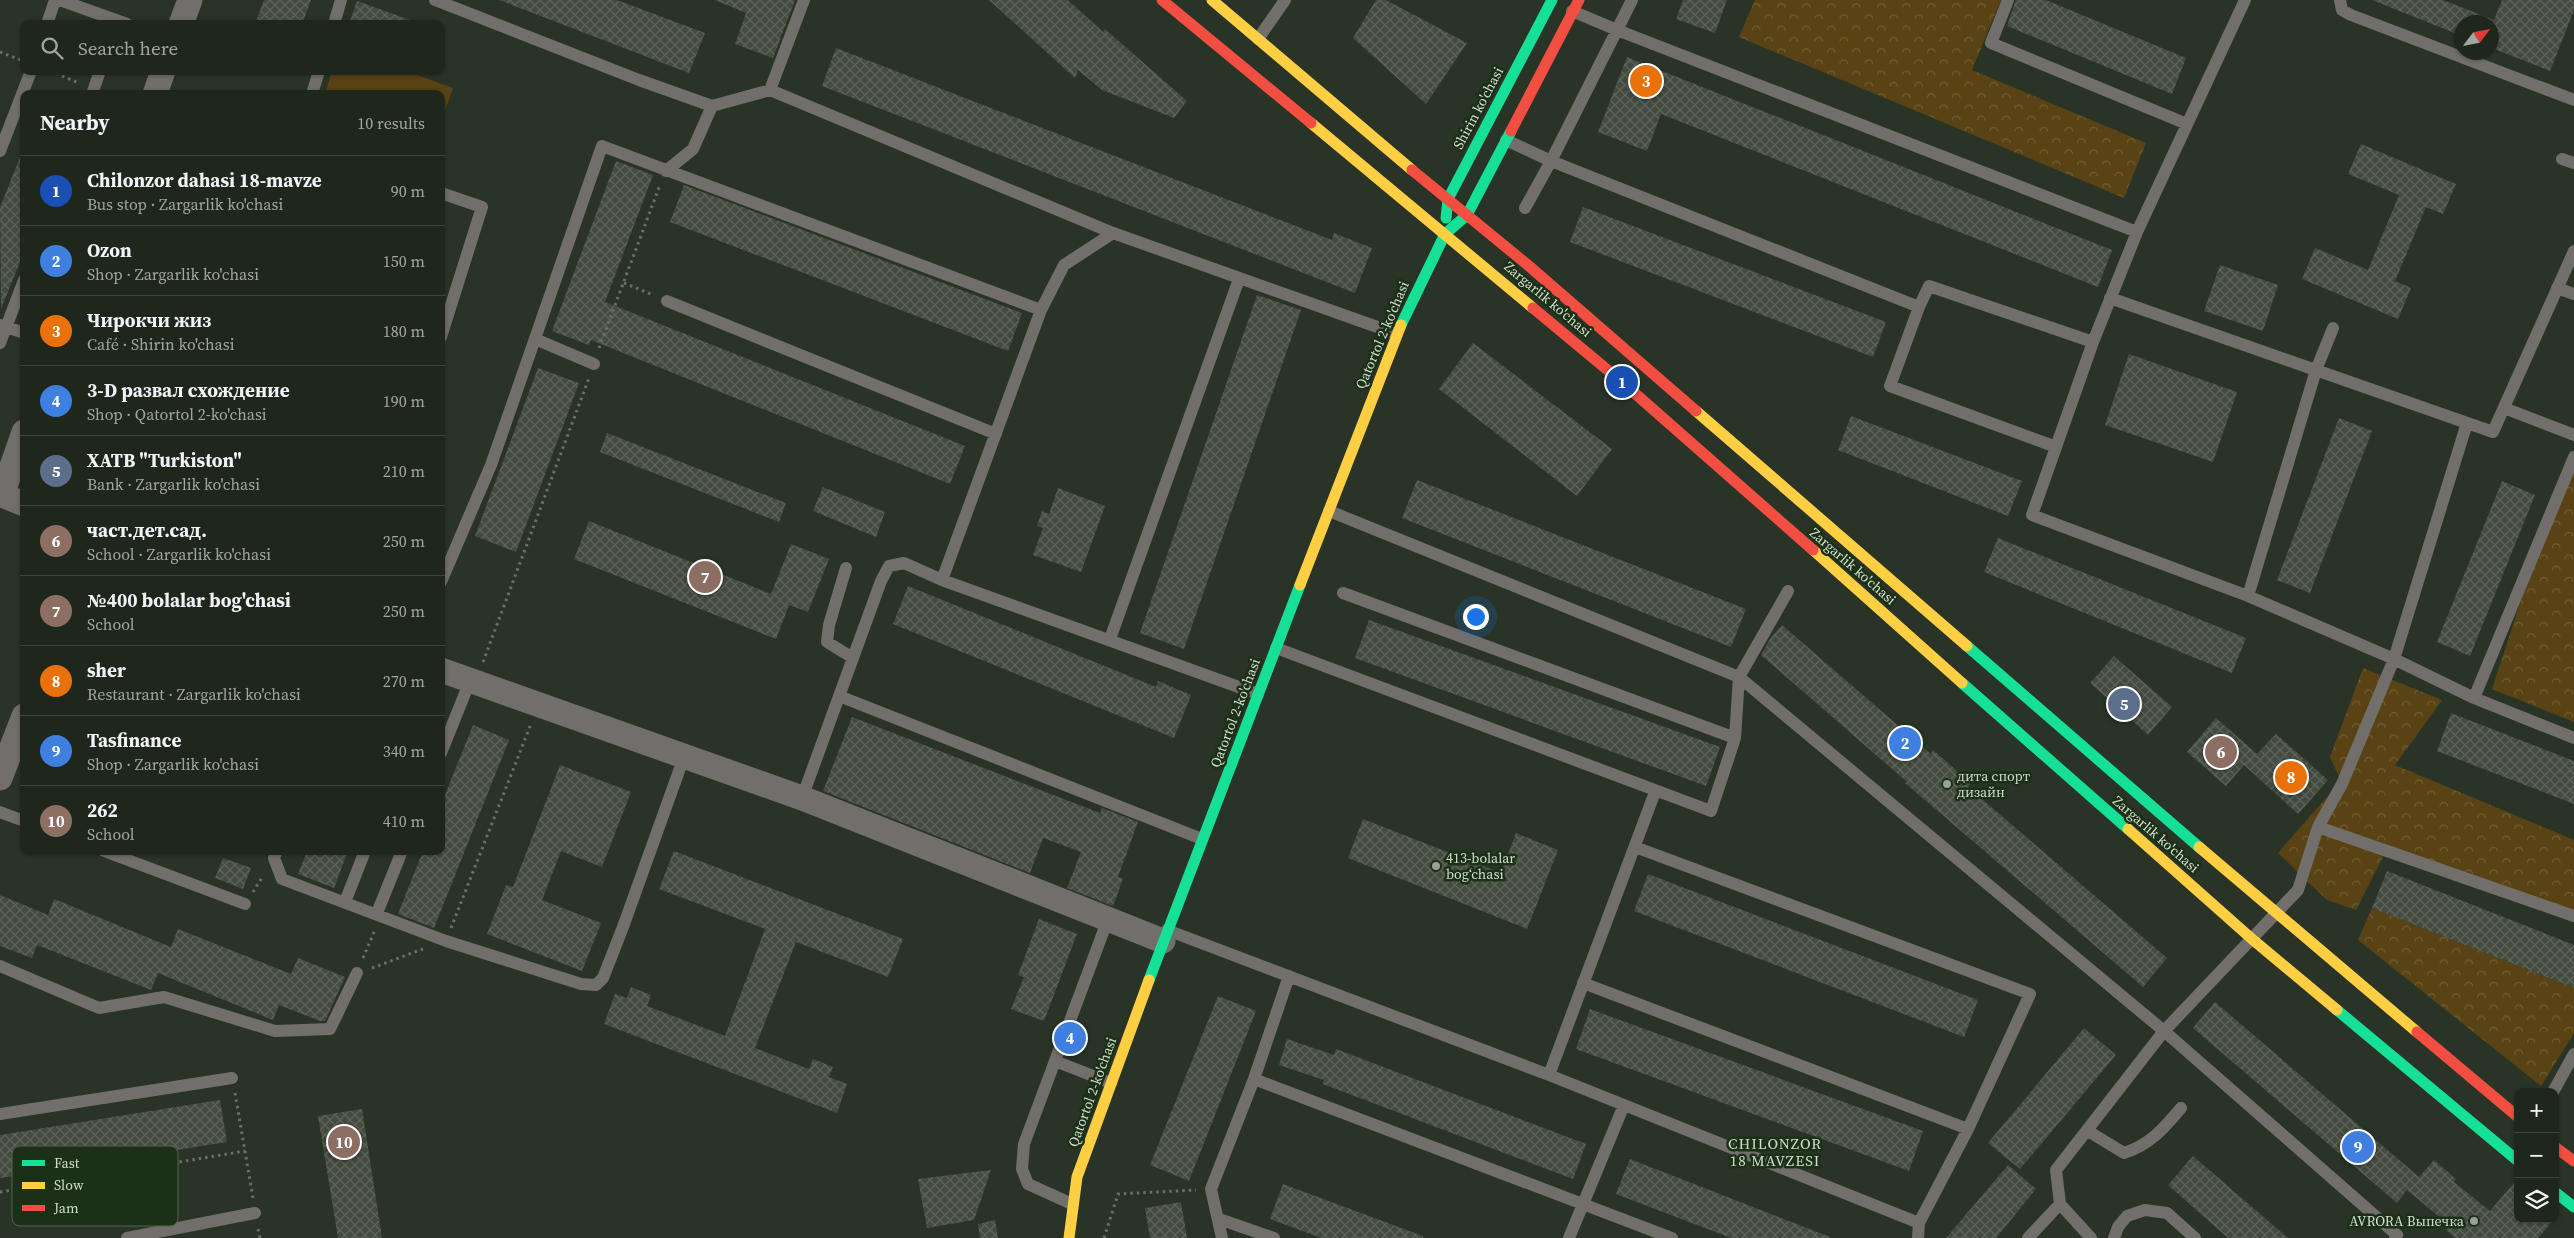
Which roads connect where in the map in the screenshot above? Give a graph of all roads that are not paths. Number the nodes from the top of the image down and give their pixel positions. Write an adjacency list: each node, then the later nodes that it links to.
1 (55, 0): 17 (lane)
2 (60, 0): 18 (lane)
3 (190, 0): 19 (street)
4 (341, 0): 20 (lane)
5 (435, 0): 34 (lane)
6 (804, 0): 31 (lane)
7 (1162, 0): 46 (main road, Zargarlik ko'chasi)
8 (1212, 0): 22 (main road, Zargarlik ko'chasi)
9 (1285, 0): 22 (lane)
10 (1579, 0): 16 (main road)
11 (1632, 0): 21 (lane)
12 (2008, 0): 35 (lane)
13 (2245, 0): 35 (lane)
14 (2340, 0): 33 (lane)
15 (1552, 1): 16 (lane); 41 (main road, Shirin ko'chasi)
16 (1573, 12): 21 (lane); 36 (main road)
17 (48, 20)
18 (113, 20)
19 (182, 20)
20 (335, 20)
21 (1617, 30): 38 (lane); 44 (lane)
22 (1258, 39): 41 (main road, Zargarlik ko'chasi)
23 (29, 75): 27 (lane)
24 (99, 75): 28 (lane)
25 (162, 75): 29 (street)
26 (318, 75): 30 (lane)
27 (24, 90)
28 (93, 90)
29 (156, 90)
30 (313, 90)
31 (770, 90): 34 (lane); 45 (lane)
32 (20, 99): 37 (lane)
33 (2574, 100)
34 (712, 106): 39 (lane)
35 (2187, 124): 44 (lane)
36 (1506, 140): 38 (lane); 43 (main road)
37 (0, 151)
38 (1551, 161): 42 (lane); 54 (lane)
39 (666, 171): 55 (lane); 61 (lane)
40 (445, 194): 56 (lane)
41 (1448, 199): 43 (main road, Zargarlik ko'chasi); 46 (main road, Shirin ko'chasi)
42 (1525, 208)
43 (1467, 215): 46 (main road, Qatortol 2-ko'chasi); 111 (main road, Zargarlik ko'chasi)
44 (2137, 232): 52 (lane)
45 (1113, 233): 48 (lane); 55 (lane)
46 (1445, 234): 60 (main road, Qatortol 2-ko'chasi); 115 (main road, Zargarlik ko'chasi)
47 (2574, 251): 49 (lane)
48 (1239, 279): 60 (lane); 81 (lane)
49 (2557, 288): 51 (lane); 66 (lane)
50 (20, 289): 57 (lane)
51 (2574, 294)
52 (2110, 298): 62 (lane); 65 (lane)
53 (667, 301): 68 (lane)
54 (1919, 308): 62 (lane); 70 (lane)
55 (1040, 310): 68 (lane)
56 (445, 324)
57 (3, 326): 59 (lane); 63 (lane)
58 (2333, 328): 65 (lane)
59 (20, 332)
60 (1397, 334): 74 (main road, Qatortol 2-ko'chasi)
61 (535, 339): 64 (lane); 76 (lane)
62 (2093, 342): 70 (lane)
63 (0, 343)
64 (594, 364)
65 (2316, 370): 67 (lane); 80 (lane)
66 (2504, 408): 67 (lane); 69 (lane)
67 (2467, 423): 84 (lane)
68 (996, 434): 77 (lane)
69 (2574, 435)
70 (2056, 447): 80 (lane)
71 (20, 450): 73 (street)
72 (2574, 457): 90 (lane)
73 (9, 498)
74 (1329, 511): 82 (main road, Qatortol 2-ko'chasi); 86 (lane)
75 (846, 568): 83 (lane)
76 (445, 573)
77 (942, 580): 81 (lane); 83 (lane)
78 (1788, 591): 86 (lane)
79 (1343, 594): 92 (lane)
80 (2248, 596): 84 (lane)
81 (1110, 639): 88 (lane)
82 (1276, 648): 88 (main road, Qatortol 2-ko'chasi); 97 (lane)
83 (852, 658): 89 (lane)
84 (2394, 659): 90 (lane); 101 (lane)
85 (445, 672): 87 (street)
86 (1739, 677): 92 (lane); 120 (lane)
87 (473, 682): 94 (lane); 95 (street)
88 (1258, 694): 102 (main road, Qatortol 2-ko'chasi)
89 (839, 696): 98 (lane); 102 (lane)
90 (2474, 698): 93 (lane)
91 (20, 726): 96 (street)
92 (1735, 738): 97 (lane)
93 (2574, 738)
94 (445, 745)
95 (684, 757): 98 (street); 110 (lane)
96 (0, 778)
97 (1656, 792): 103 (lane)
98 (802, 798): 113 (street)
99 (0, 812): 100 (lane)
100 (20, 820)
101 (2318, 827): 111 (lane); 112 (lane)
102 (1202, 839): 114 (main road, Qatortol 2-ko'chasi)
103 (1635, 847): 119 (lane); 132 (lane)
104 (115, 855): 109 (lane)
105 (275, 855): 108 (lane)
106 (363, 855): 108 (lane)
107 (401, 855): 110 (lane)
108 (345, 902): 110 (lane)
109 (245, 904)
110 (379, 914)
111 (2277, 915): 115 (lane); 131 (main road, Zargarlik ko'chasi)
112 (2574, 916)
113 (1108, 919): 114 (street); 122 (lane)
114 (1165, 936): 118 (lane); 126 (main road, Qatortol 2-ko'chasi)
115 (2252, 939): 120 (lane); 135 (main road, Zargarlik ko'chasi)
116 (0, 966): 117 (lane)
117 (357, 973)
118 (1289, 976): 123 (lane); 125 (lane)
119 (1583, 983): 123 (lane); 132 (lane)
120 (2164, 1031): 133 (lane); 156 (lane)
121 (2574, 1054): 127 (lane)
122 (1055, 1061): 126 (lane); 138 (lane)
123 (1549, 1076): 128 (lane)
124 (232, 1078): 130 (lane)
125 (1254, 1079): 139 (lane); 143 (lane)
126 (1111, 1083): 138 (main road, Qatortol 2-ko'chasi)
127 (2555, 1088)
128 (1624, 1105): 139 (lane); 144 (lane)
129 (2181, 1108): 133 (lane)
130 (0, 1114)
131 (2514, 1114)
132 (1968, 1129): 144 (lane)
133 (2088, 1131): 140 (lane)
134 (2559, 1150): 136 (main road)
135 (2514, 1159)
136 (2574, 1162)
137 (2559, 1195): 141 (main road)
138 (1072, 1204): 146 (main road, Qatortol 2-ko'chasi)
139 (1583, 1204): 149 (lane); 150 (lane)
140 (2060, 1204): 152 (lane); 153 (lane)
141 (2574, 1207)
142 (255, 1213): 145 (lane)
143 (1219, 1219): 147 (lane); 148 (lane)
144 (1919, 1223): 151 (lane)
145 (126, 1238)
146 (1069, 1238)
147 (1222, 1238)
148 (1274, 1238)
149 (1569, 1238)
150 (1672, 1238)
151 (1918, 1238)
152 (2028, 1238)
153 (2091, 1238)
154 (2114, 1238): 155 (lane)
155 (2195, 1238)
156 (2395, 1238)

